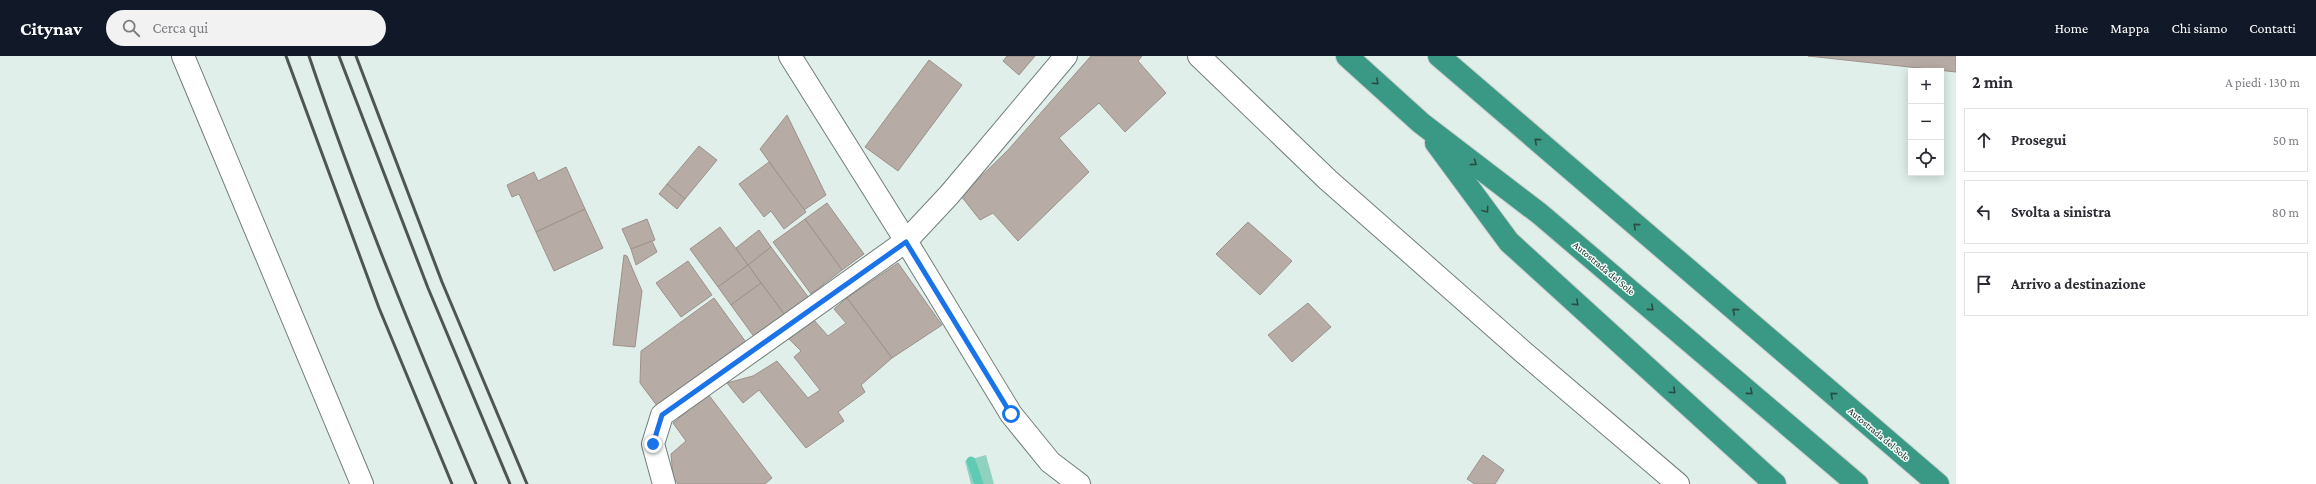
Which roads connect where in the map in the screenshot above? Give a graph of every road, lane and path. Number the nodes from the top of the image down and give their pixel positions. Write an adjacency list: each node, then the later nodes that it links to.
1 (183, 56): 9 (street)
2 (790, 56): 8 (street)
3 (1066, 56): 8 (street)
4 (1199, 56): 12 (street)
5 (1347, 56): 7 (highway, Autostrada del Sole, one-way to 7)
6 (1439, 56): 15 (highway, Autostrada del Sole, one-way to 6)
7 (1421, 123): 13 (highway, one-way to 13); 14 (highway, Autostrada del Sole, one-way to 14)
8 (906, 242): 10 (street); 11 (street)
9 (362, 484)
10 (664, 484)
11 (1079, 484)
12 (1678, 484)
13 (1775, 484)
14 (1857, 484)
15 (1938, 484)

